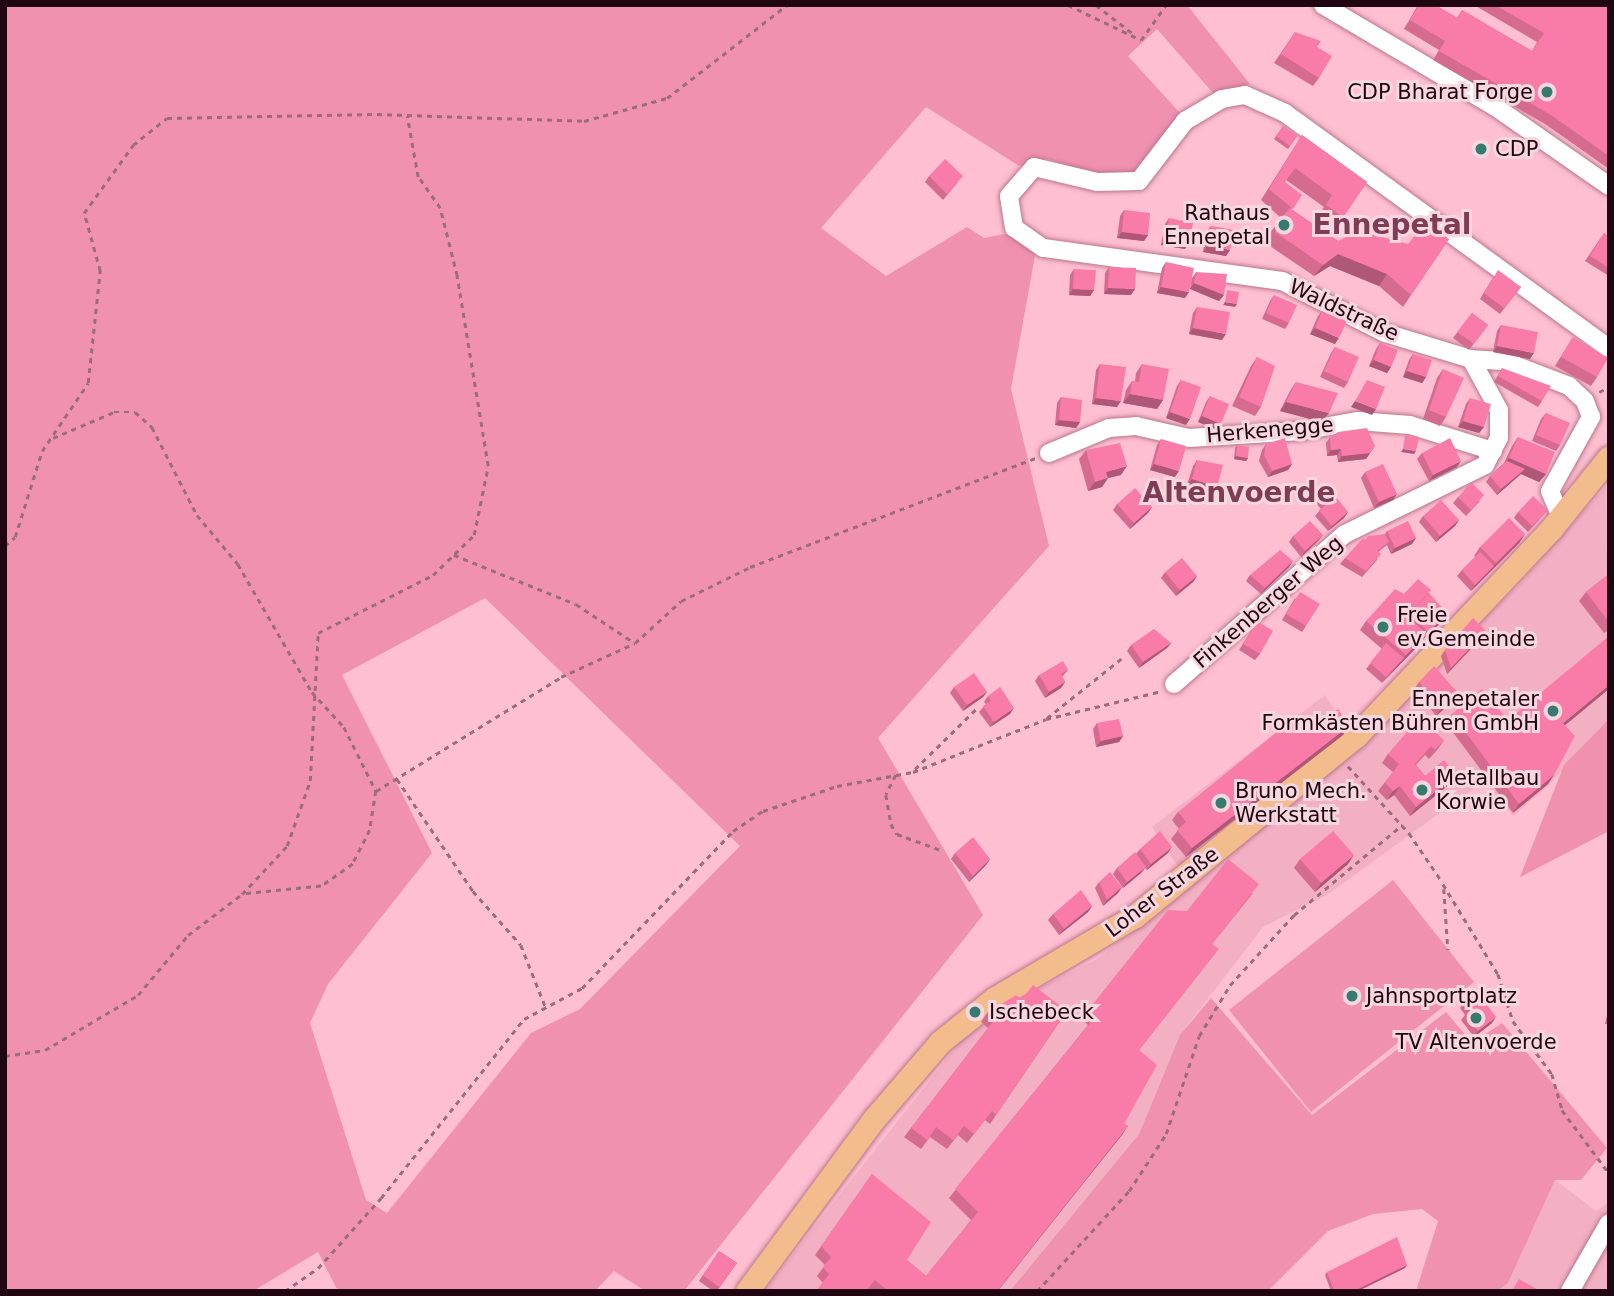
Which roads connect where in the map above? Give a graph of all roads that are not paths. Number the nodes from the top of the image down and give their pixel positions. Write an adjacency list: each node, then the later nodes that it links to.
1 (1323, 5): 2 (street)
2 (1609, 186)
3 (1609, 348): 4 (street, Waldstraße)
4 (1471, 359): 5 (street); 8 (street, Waldstraße)
5 (1493, 451): 6 (street, Herkenegge); 9 (street, Finkenberger Weg)
6 (1049, 453)
7 (1609, 457): 8 (main road, Loher Straße)
8 (1560, 517): 12 (main road, Loher Straße)
9 (1174, 684)
10 (1609, 1223): 11 (street)
11 (1574, 1283)
12 (747, 1291)

